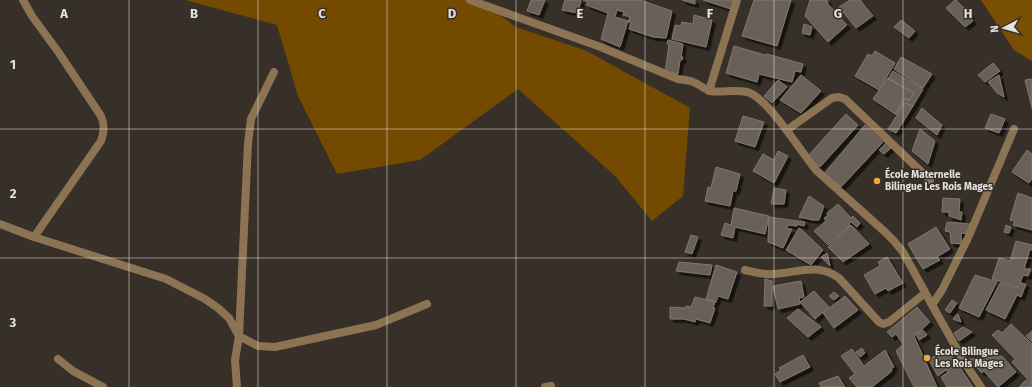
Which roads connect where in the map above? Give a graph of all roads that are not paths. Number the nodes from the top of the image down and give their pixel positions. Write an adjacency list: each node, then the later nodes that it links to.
1 (22, 0): 10 (street)
2 (470, 0): 5 (street)
3 (737, 0): 5 (street)
4 (274, 72): 15 (street)
5 (709, 90): 7 (street)
6 (1014, 129): 14 (street)
7 (787, 130): 8 (street); 12 (street)
8 (930, 180)
9 (0, 224): 10 (street)
10 (34, 237): 15 (street)
11 (745, 270): 12 (street)
12 (925, 293): 14 (street)
13 (427, 304): 15 (street)
14 (932, 305): 19 (street)
15 (239, 336): 18 (street)
16 (58, 359): 17 (street)
17 (104, 387)
18 (237, 387)
19 (981, 387)

